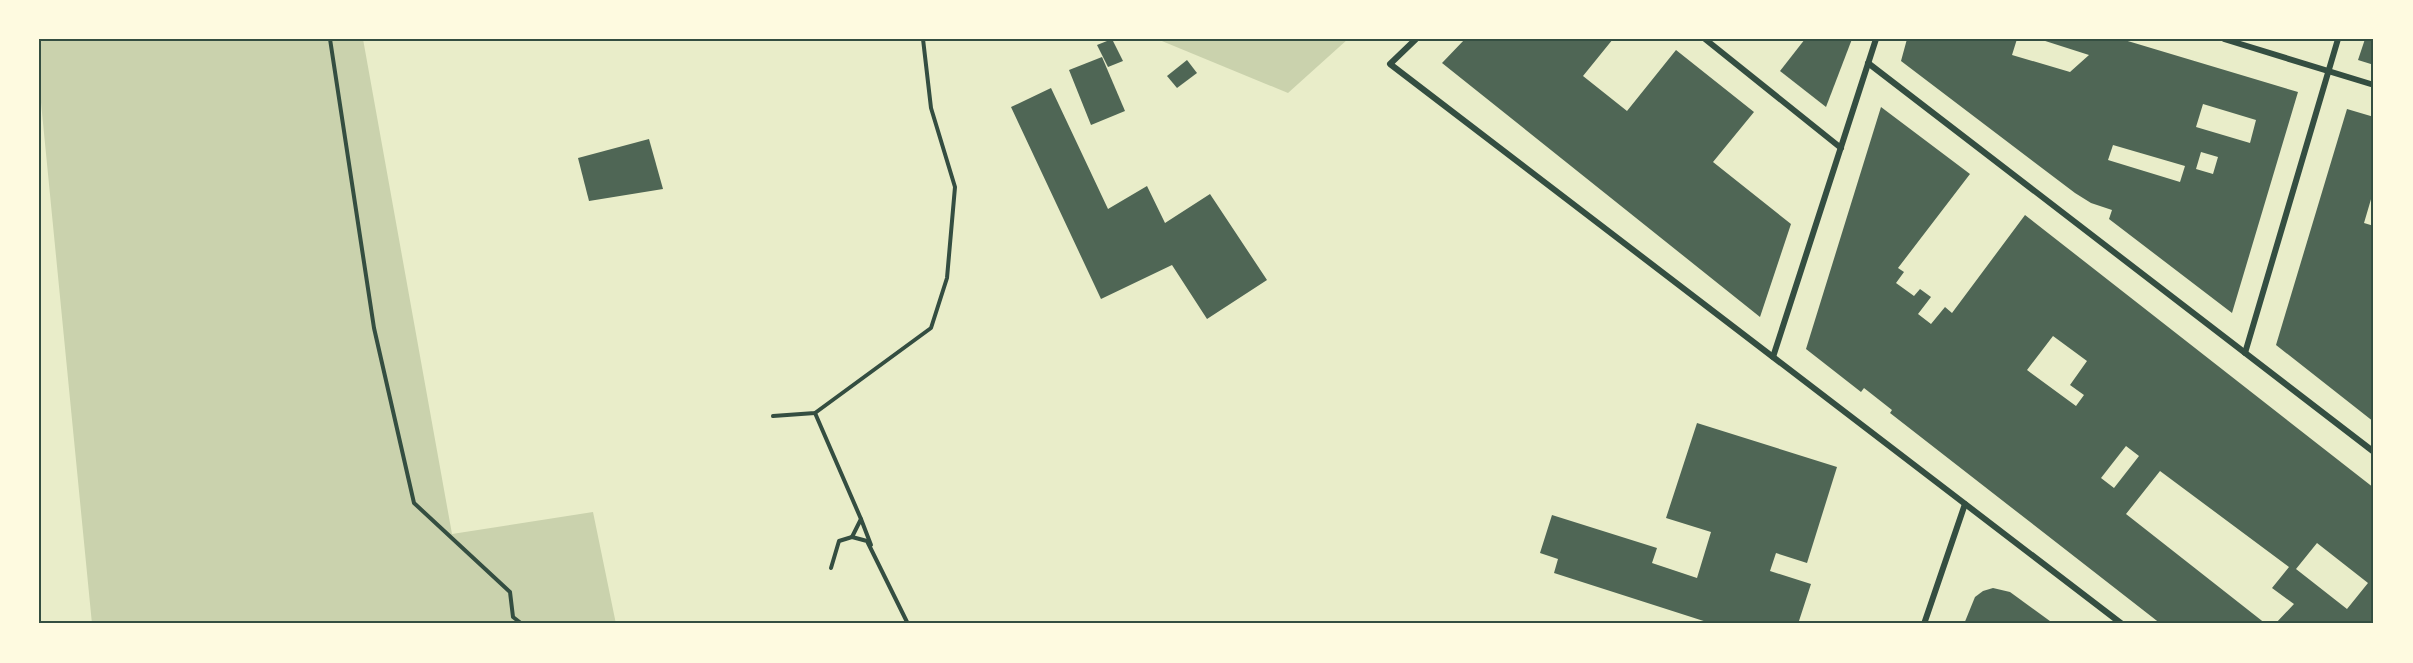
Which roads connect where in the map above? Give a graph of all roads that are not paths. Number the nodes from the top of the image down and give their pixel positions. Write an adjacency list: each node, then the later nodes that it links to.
1 (1416, 39): 11 (street)
2 (1705, 39): 9 (street)
3 (1876, 39): 6 (street)
4 (2224, 39): 7 (street)
5 (2338, 39): 7 (street)
6 (1868, 63): 9 (street); 10 (street)
7 (2328, 71): 8 (street); 10 (street)
8 (2374, 85)
9 (1841, 148): 11 (street)
10 (2245, 353): 12 (street)
11 (1773, 357): 13 (street)
12 (2374, 452)
13 (1965, 504): 14 (street); 15 (street)
14 (1924, 624)
15 (2122, 624)

